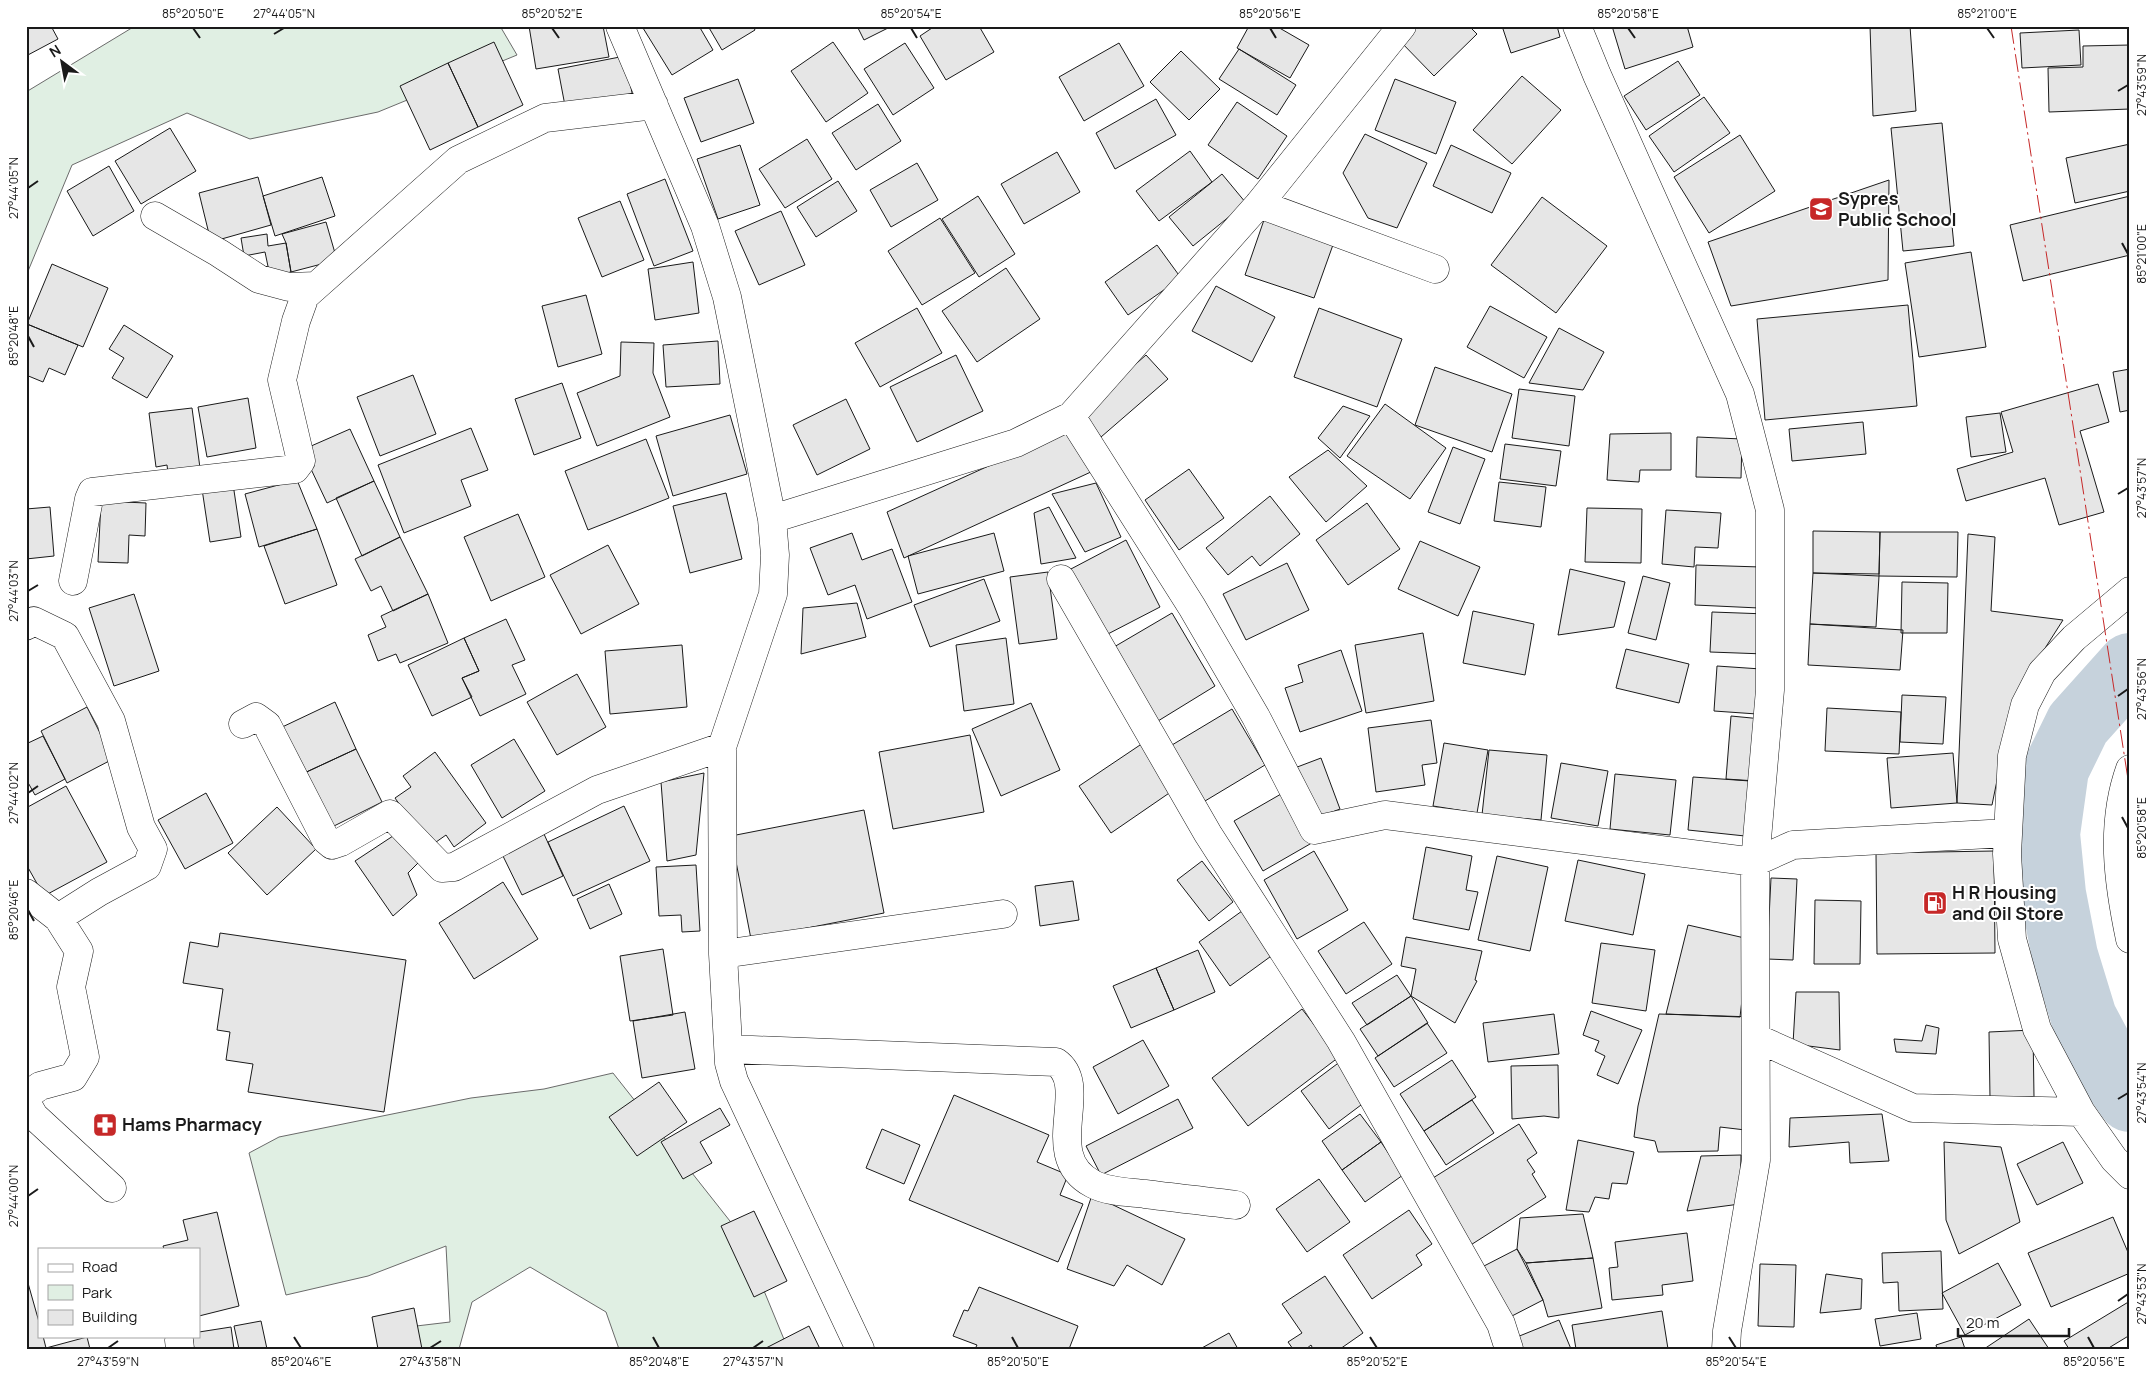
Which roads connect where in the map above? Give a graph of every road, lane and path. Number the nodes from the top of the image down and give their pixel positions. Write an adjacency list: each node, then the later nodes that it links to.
1 (620, 26): 4 (street)
2 (1402, 26): 5 (street)
3 (1577, 26): 19 (street)
4 (654, 105): 8 (street); 10 (street)
5 (1259, 204): 7 (street); 9 (street)
6 (155, 216): 8 (street)
7 (1435, 270)
8 (316, 286): 12 (street)
9 (1071, 416): 10 (street); 19 (street)
10 (772, 520): 16 (street)
11 (1061, 579): 33 (street)
12 (73, 580)
13 (2130, 591): 18 (street)
14 (26, 626): 22 (street)
15 (243, 724): 16 (street)
16 (722, 747): 24 (street)
17 (2130, 769): 23 (street)
18 (2007, 833): 19 (street); 28 (street)
19 (1755, 862): 25 (street)
20 (26, 893): 22 (street)
21 (1003, 914): 24 (street)
22 (58, 918): 27 (street)
23 (2130, 939)
24 (724, 954): 26 (street)
25 (1756, 1038): 28 (street); 34 (street)
26 (729, 1049): 31 (street); 32 (street)
27 (30, 1091): 30 (street)
28 (2081, 1112): 29 (street)
29 (2130, 1175)
30 (112, 1188)
31 (1236, 1205)
32 (860, 1349)
33 (1509, 1349)
34 (1726, 1349)

